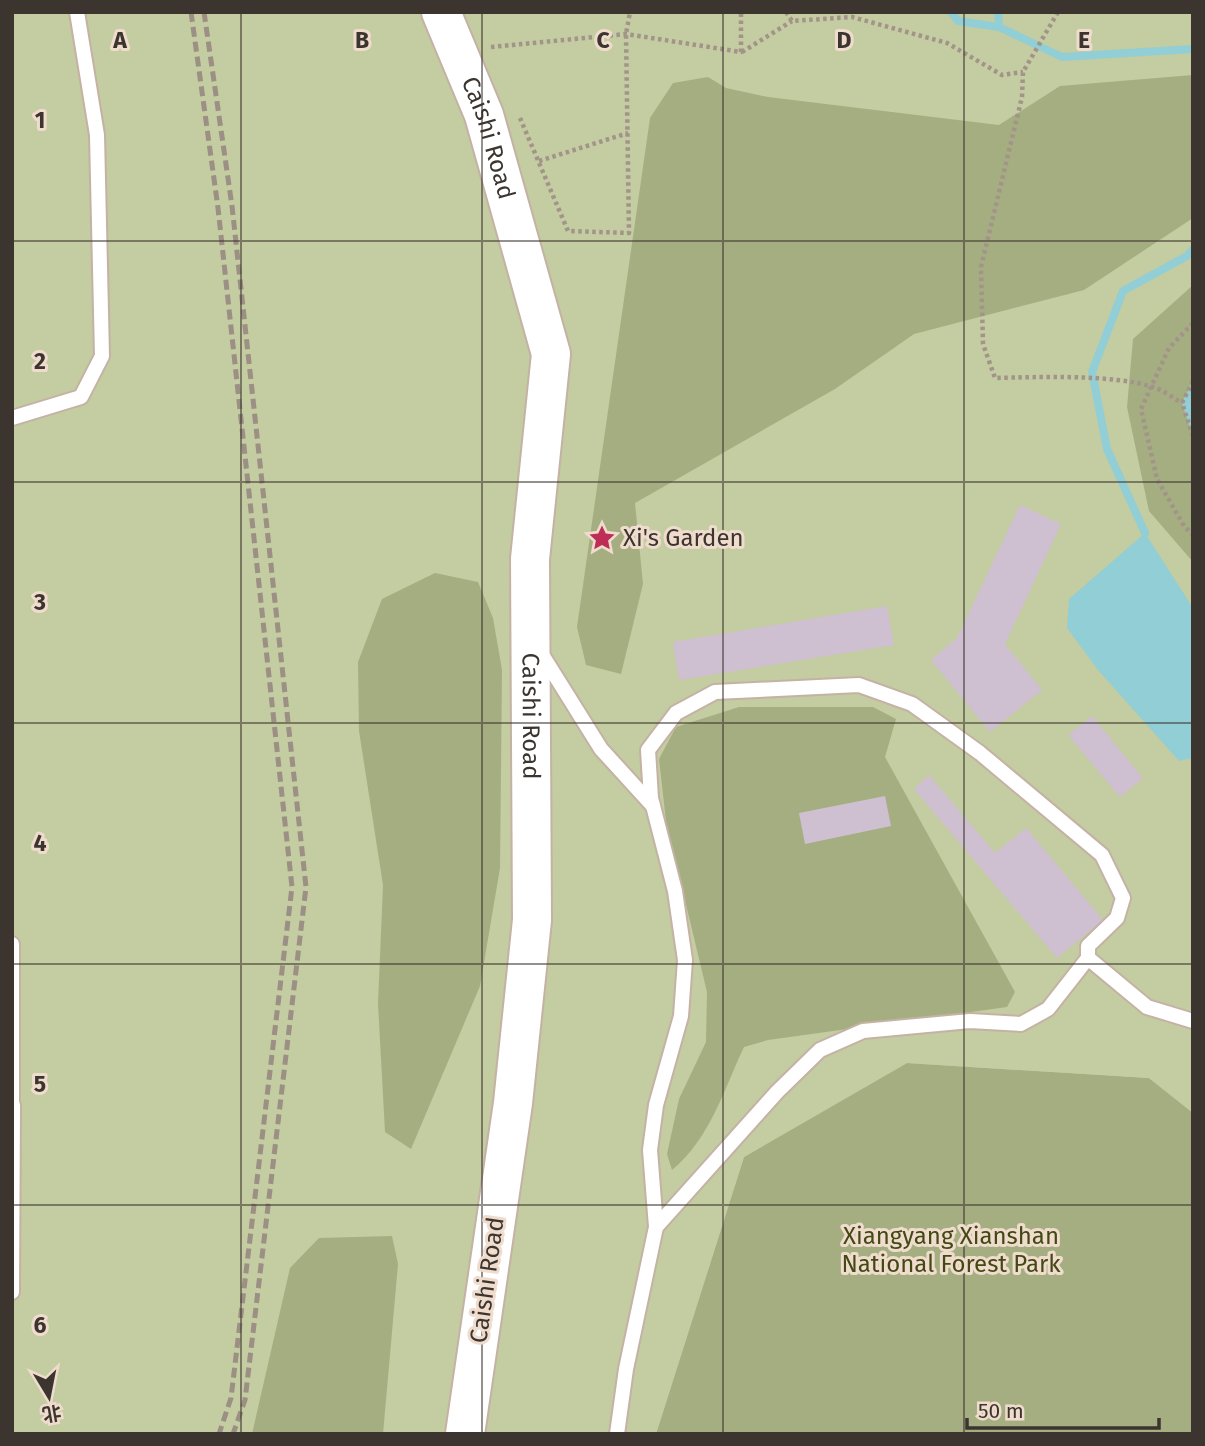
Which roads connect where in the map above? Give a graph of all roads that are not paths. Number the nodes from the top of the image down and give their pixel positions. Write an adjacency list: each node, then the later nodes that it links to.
1 (77, 12): 3 (lane)
2 (441, 12): 4 (street, Caishi Road)
3 (12, 418)
4 (530, 637): 5 (lane); 12 (street, Caishi Road)
5 (653, 807): 7 (lane); 10 (lane)
6 (12, 944): 9 (lane)
7 (1088, 958): 8 (lane); 10 (lane)
8 (1193, 1021)
9 (13, 1105): 11 (lane)
10 (656, 1227): 13 (lane)
11 (12, 1292)
12 (465, 1434)
13 (617, 1434)

